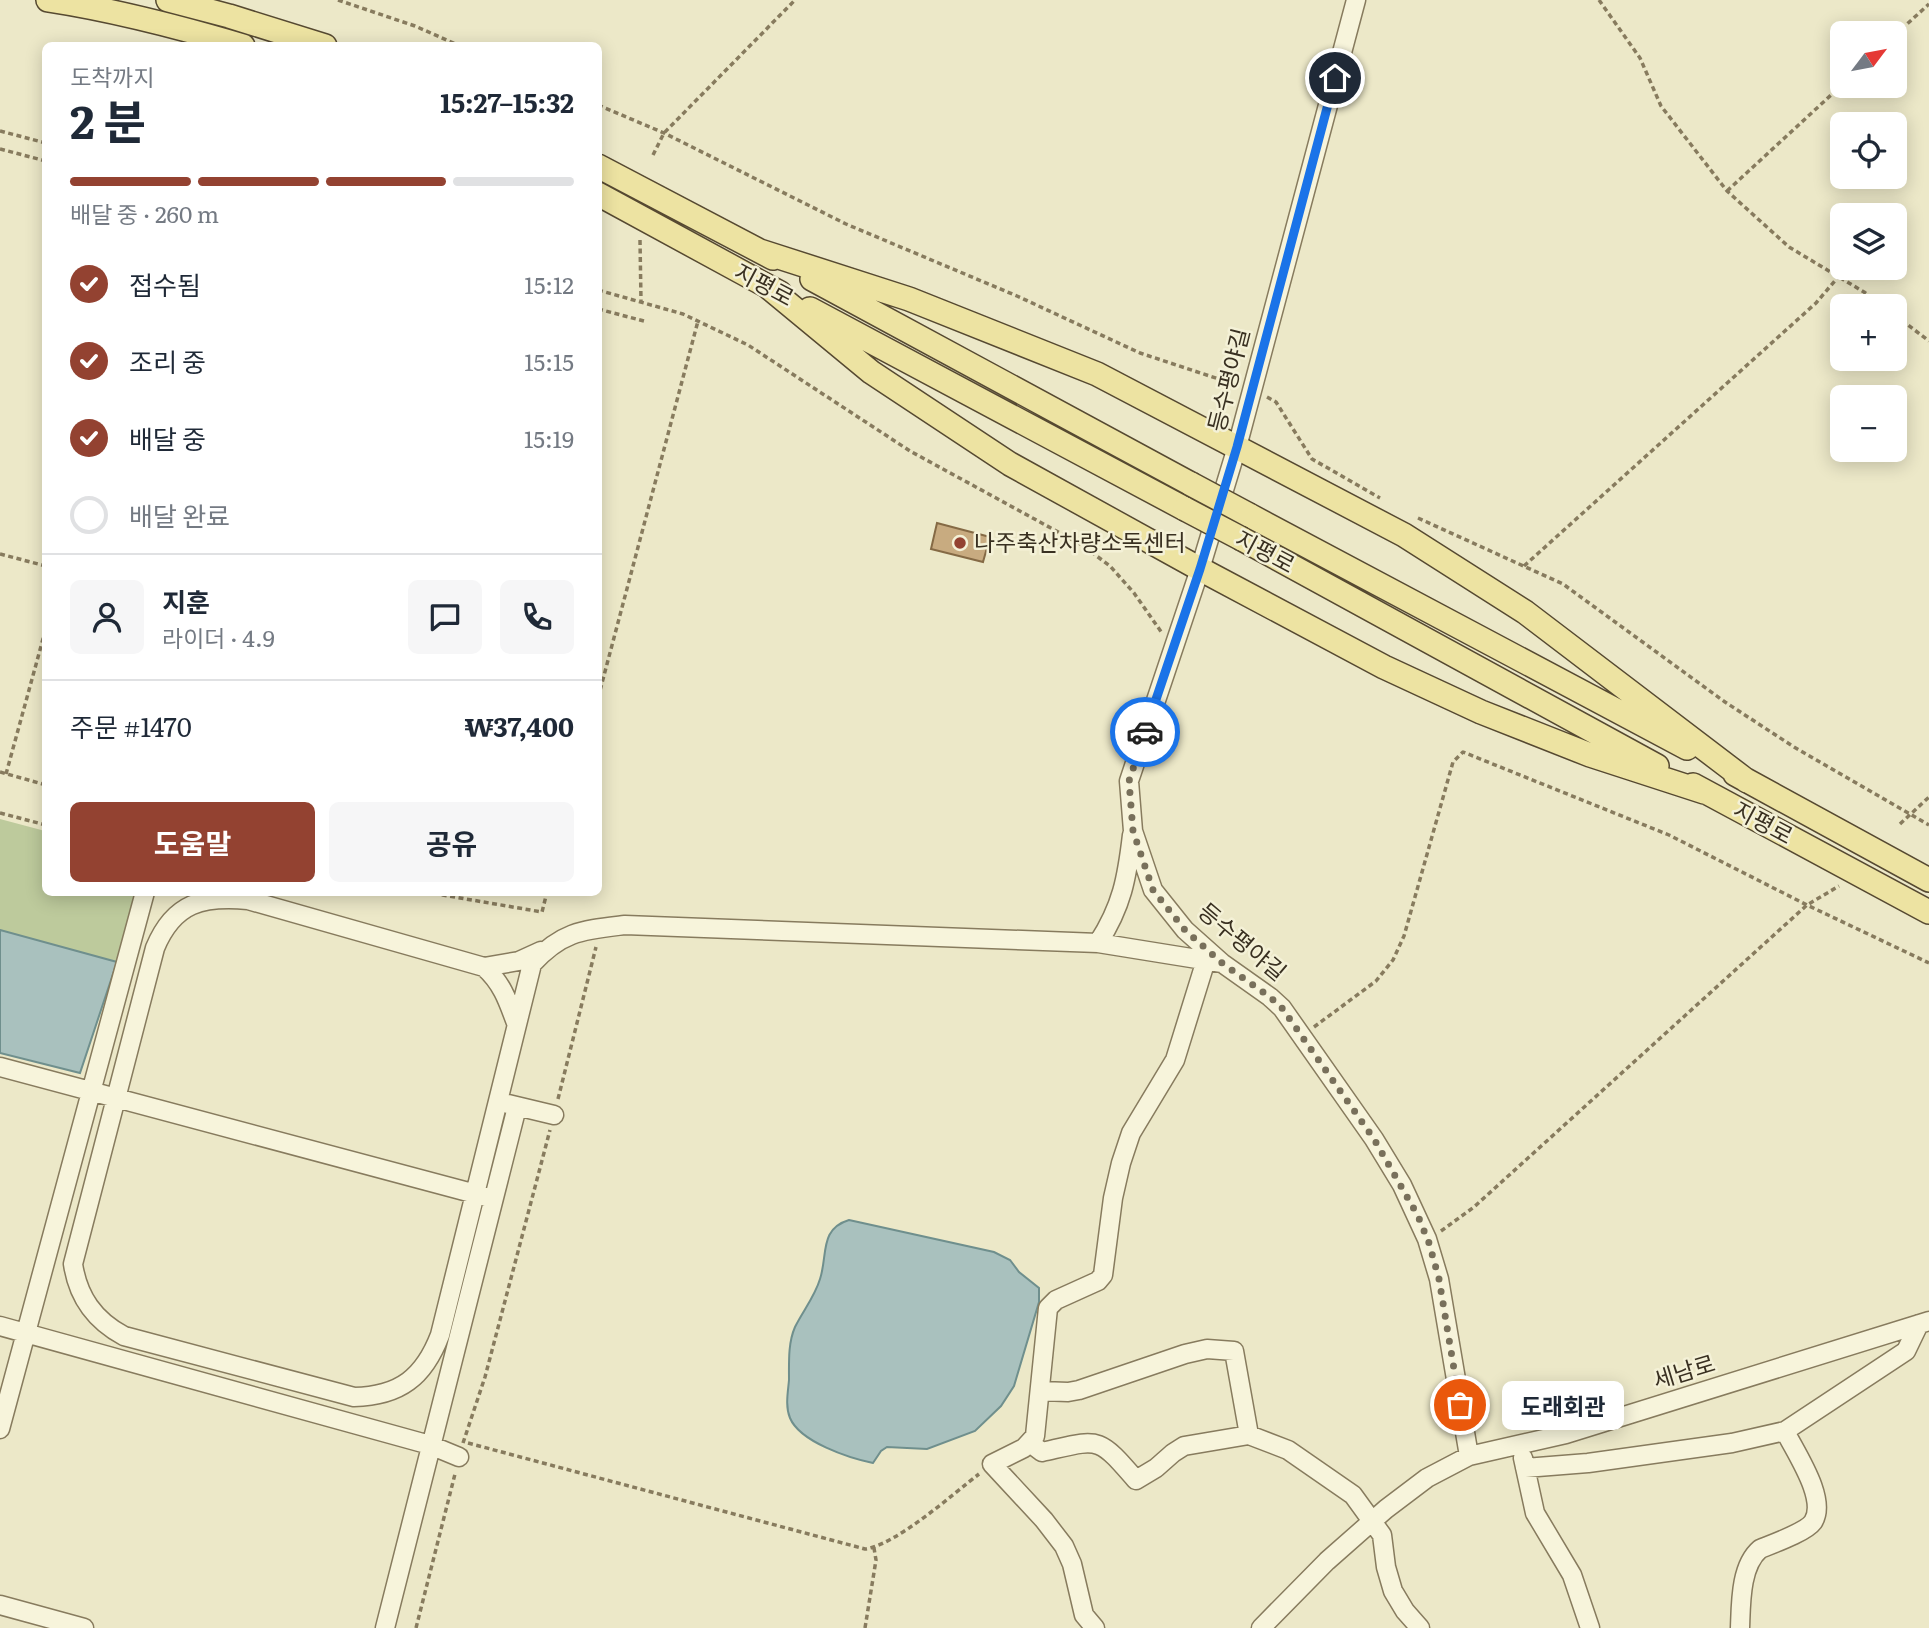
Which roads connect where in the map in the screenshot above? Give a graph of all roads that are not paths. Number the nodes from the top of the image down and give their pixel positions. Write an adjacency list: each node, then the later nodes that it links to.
1 (48, 0): 4 (main road)
2 (167, 0): 5 (main road)
3 (1356, 0): 10 (street, 등수평야길)
4 (229, 42)
5 (312, 42)
6 (602, 168): 8 (main road, 지평로)
7 (602, 196): 9 (main road, 지평로)
8 (760, 251): 10 (main road); 12 (main road, 지평로, bridge)
9 (767, 286): 11 (main road); 13 (main road, 지평로, bridge)
10 (1237, 447): 11 (street, 등수평야길); 12 (main road)
11 (1200, 569): 13 (main road); 14 (street, 등수평야길)
12 (1747, 781): 15 (main road, 지평로)
13 (1704, 792): 17 (main road, 지평로)
14 (1133, 831): 18 (street); 20 (street, 등수평야길)
15 (1929, 880)
16 (144, 896): 24 (street)
17 (1929, 912)
18 (1098, 943): 19 (street); 20 (street)
19 (547, 947): 21 (street); 22 (street)
20 (1214, 962): 34 (street); 42 (street, 등수평야길)
21 (484, 967): 22 (street); 25 (street)
22 (516, 1023): 26 (street)
23 (0, 1067): 24 (street)
24 (91, 1091): 25 (street); 33 (street)
25 (116, 1099): 29 (street); 29 (street)
26 (497, 1101): 27 (street); 29 (street)
27 (517, 1107): 28 (street); 30 (street)
28 (554, 1115)
29 (475, 1194): 30 (street)
30 (494, 1198): 40 (street)
31 (1924, 1323): 36 (street); 39 (street, 세남로)
32 (0, 1326): 33 (street)
33 (25, 1333): 35 (street); 40 (street)
34 (1041, 1391): 37 (street); 38 (street)
35 (0, 1429)
36 (1785, 1431): 43 (street); 52 (street)
37 (1249, 1435): 38 (street); 44 (street)
38 (1030, 1443): 48 (street)
39 (1521, 1444): 42 (street, 세남로); 43 (street)
40 (430, 1445): 41 (street); 47 (street)
41 (461, 1449)
42 (1469, 1456): 44 (street, 세남로)
43 (1525, 1468): 51 (street)
44 (1373, 1521): 49 (street, 세남로); 50 (street)
45 (0, 1605): 46 (street)
46 (84, 1628)
47 (385, 1628)
48 (1095, 1628)
49 (1261, 1628)
50 (1420, 1628)
51 (1590, 1628)
52 (1741, 1628)

